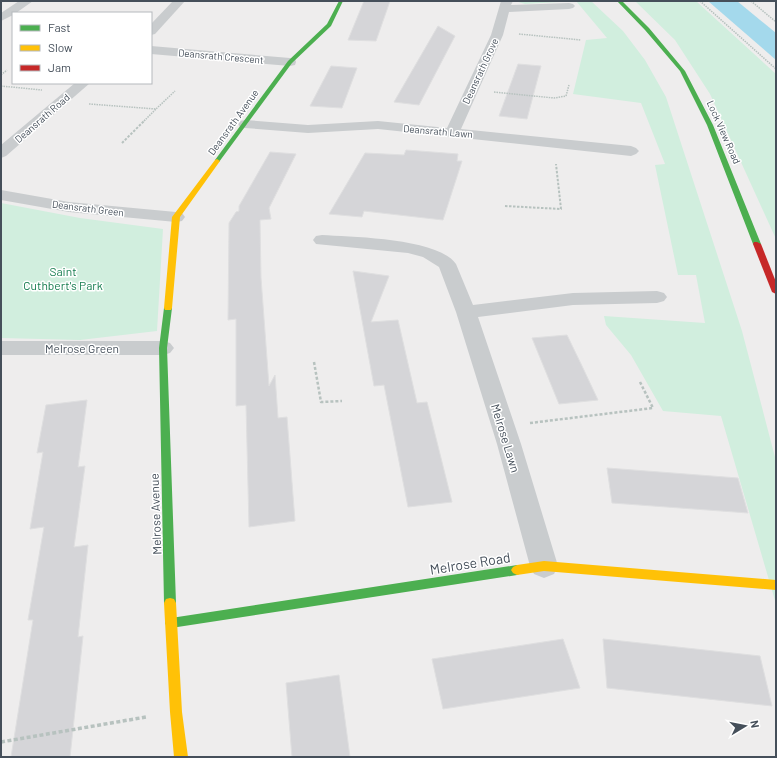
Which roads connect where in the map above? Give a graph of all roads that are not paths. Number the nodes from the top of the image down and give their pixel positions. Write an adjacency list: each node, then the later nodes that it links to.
1 (26, 1): 7 (street)
2 (179, 1): 8 (street)
3 (340, 1): 10 (street, Deansrath Avenue)
4 (619, 1): 19 (street, Lock View Road)
5 (506, 5): 6 (street, Deansrath Grove); 13 (street, Deansrath Grove)
6 (569, 6)
7 (1, 18)
8 (152, 30)
9 (152, 50): 10 (street, Deansrath Crescent)
10 (290, 62): 12 (street, Deansrath Avenue)
11 (82, 84): 15 (street, Deansrath Road)
12 (245, 124): 13 (street, Deansrath Lawn); 17 (street, Deansrath Avenue)
13 (452, 132): 14 (street, Deansrath Lawn)
14 (631, 151)
15 (1, 153)
16 (1, 194): 17 (street, Deansrath Green)
17 (176, 217): 23 (street, Melrose Avenue)
18 (322, 240): 21 (street, Melrose Lawn)
19 (776, 292)
20 (657, 297): 21 (street)
21 (466, 312): 24 (street, Melrose Lawn)
22 (1, 348): 23 (street, Melrose Green)
23 (163, 348): 26 (street, Melrose Avenue)
24 (544, 566): 25 (street, Melrose Road); 26 (street, Melrose Road)
25 (776, 585)
26 (171, 622): 27 (street, Melrose Avenue)
27 (181, 757)

